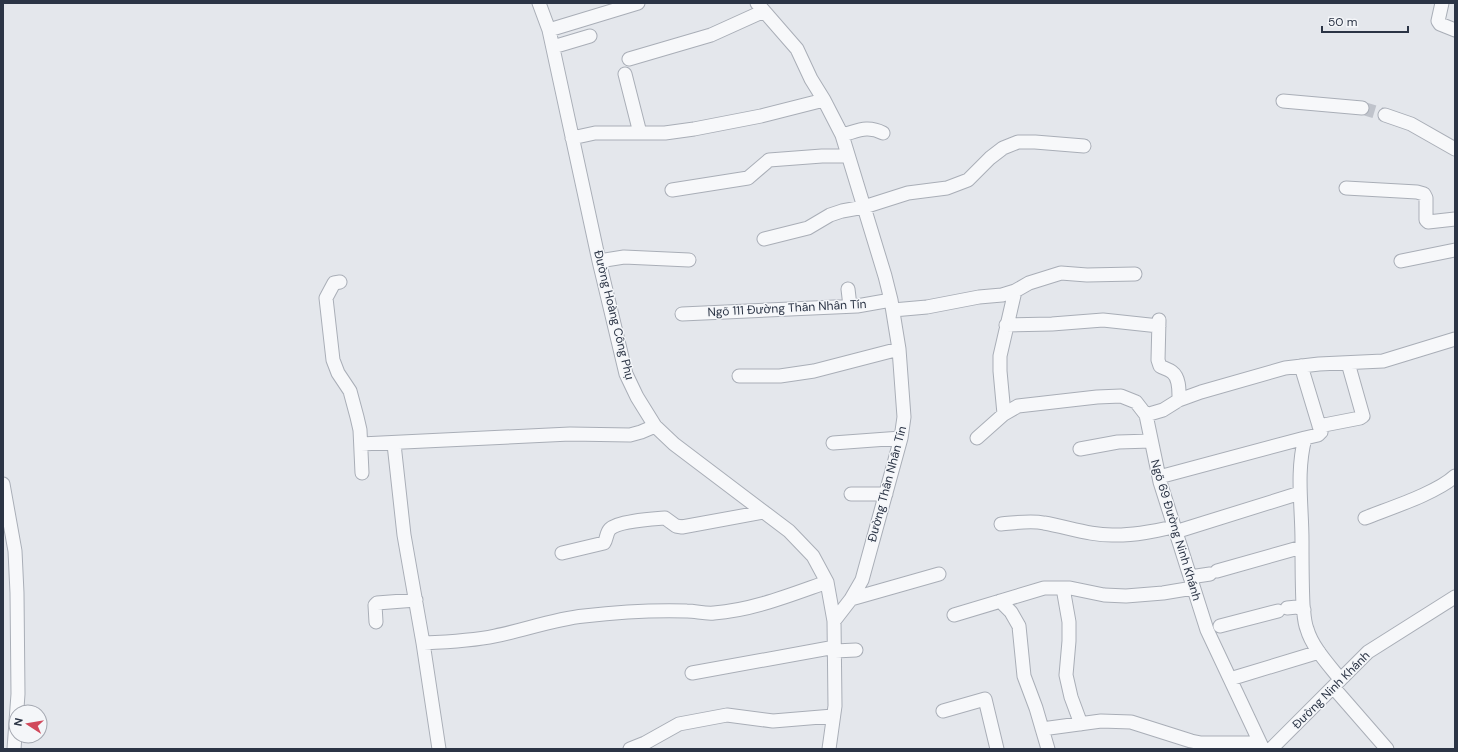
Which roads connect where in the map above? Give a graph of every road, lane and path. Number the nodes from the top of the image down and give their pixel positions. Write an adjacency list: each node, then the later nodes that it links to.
1 (539, 3): 5 (street, Đường Hoàng Công Phụ)
2 (638, 3): 5 (street)
3 (1442, 3): 6 (street)
4 (764, 6): 9 (street); 11 (street, Đường Thân Nhân Tín)
5 (549, 30): 8 (street, Đường Hoàng Công Phụ)
6 (1455, 30)
7 (590, 36): 8 (street)
8 (552, 47): 18 (street, Đường Hoàng Công Phụ)
9 (629, 59)
10 (625, 74): 15 (street)
11 (824, 100): 15 (street); 17 (street, Đường Thân Nhân Tín)
12 (1283, 101): 13 (street)
13 (1362, 108)
14 (1385, 115): 20 (street)
15 (640, 133): 18 (street)
16 (883, 133): 17 (street)
17 (842, 135): 21 (street, Đường Thân Nhân Tín)
18 (572, 138): 29 (street, Đường Hoàng Công Phụ)
19 (1084, 146): 24 (street)
20 (1455, 149)
21 (848, 156): 23 (street); 24 (street, Đường Thân Nhân Tín)
22 (1346, 188): 25 (street)
23 (672, 190)
24 (864, 207): 26 (street); 35 (street, Đường Thân Nhân Tín)
25 (1455, 219)
26 (764, 239)
27 (1455, 250): 30 (street)
28 (690, 260): 29 (street)
29 (599, 261): 47 (street, Đường Hoàng Công Phụ)
30 (1401, 261)
31 (1135, 274): 34 (street, Ngõ 111 Đường Thân Nhân Tín)
32 (340, 282): 54 (street)
33 (848, 289): 36 (street)
34 (1014, 291): 35 (street, Ngõ 111 Đường Thân Nhân Tín); 38 (street)
35 (892, 305): 36 (street, Ngõ 111 Đường Thân Nhân Tín); 40 (street, Đường Thân Nhân Tín)
36 (850, 306): 37 (street, Ngõ 111 Đường Thân Nhân Tín)
37 (682, 314)
38 (1006, 325): 44 (street); 45 (street)
39 (1455, 339): 41 (street)
40 (899, 349): 43 (street); 49 (street, Đường Thân Nhân Tín)
41 (1348, 363): 42 (street); 48 (street)
42 (1301, 366): 44 (street); 48 (street)
43 (739, 376)
44 (1179, 400): 46 (street)
45 (1004, 414): 46 (street); 50 (street)
46 (1146, 415): 52 (street, Ngõ 69 Đường Ninh Khánh)
47 (655, 426): 55 (street); 64 (street, Đường Hoàng Công Phụ)
48 (1319, 426): 51 (street)
49 (901, 438): 53 (street); 63 (street, Đường Thân Nhân Tín)
50 (977, 438)
51 (1305, 438): 59 (street); 61 (street)
52 (1151, 441): 56 (street); 59 (street, Ngõ 69 Đường Ninh Khánh)
53 (833, 443)
54 (361, 444): 55 (street); 57 (street)
55 (394, 444): 76 (street)
56 (1080, 449)
57 (362, 473)
58 (1455, 476): 65 (street)
59 (1159, 477): 67 (street, Ngõ 69 Đường Ninh Khánh)
60 (3, 484): 96 (street)
61 (1300, 493): 67 (street); 68 (street)
62 (851, 494): 63 (street)
63 (886, 494): 75 (street, Đường Thân Nhân Tín)
64 (764, 512): 69 (street); 71 (street, Đường Hoàng Công Phụ)
65 (1365, 518)
66 (1001, 524): 67 (street)
67 (1175, 529): 72 (street, Ngõ 69 Đường Ninh Khánh)
68 (1302, 546): 72 (street); 78 (street)
69 (562, 553)
70 (939, 574): 75 (street)
71 (827, 582): 80 (street, Đường Hoàng Công Phụ); 83 (street)
72 (1192, 582): 73 (street); 88 (street, Ngõ 69 Đường Ninh Khánh)
73 (1063, 588): 77 (street); 92 (street)
74 (1455, 597): 89 (street, Đường Ninh Khánh)
75 (851, 599): 80 (street, Đường Thân Nhân Tín)
76 (416, 600): 81 (street); 83 (street)
77 (1000, 601): 79 (street); 93 (street)
78 (1304, 610): 82 (street); 86 (street)
79 (954, 615)
80 (834, 621): 84 (street)
81 (376, 622)
82 (1220, 626)
83 (423, 644): 97 (street)
84 (835, 649): 85 (street); 87 (street); 91 (street)
85 (856, 650)
86 (1319, 652): 88 (street); 89 (street)
87 (692, 674)
88 (1230, 679): 94 (street, Ngõ 69 Đường Ninh Khánh)
89 (1336, 683): 94 (street, Đường Ninh Khánh); 101 (street)
90 (943, 711): 100 (street)
91 (833, 716): 98 (street); 99 (street)
92 (1081, 724): 93 (street); 94 (street)
93 (1042, 729): 95 (street)
94 (1265, 747)
95 (1045, 748)
96 (14, 749)
97 (438, 749)
98 (630, 749)
99 (830, 749)
100 (997, 749)
101 (1387, 749)

